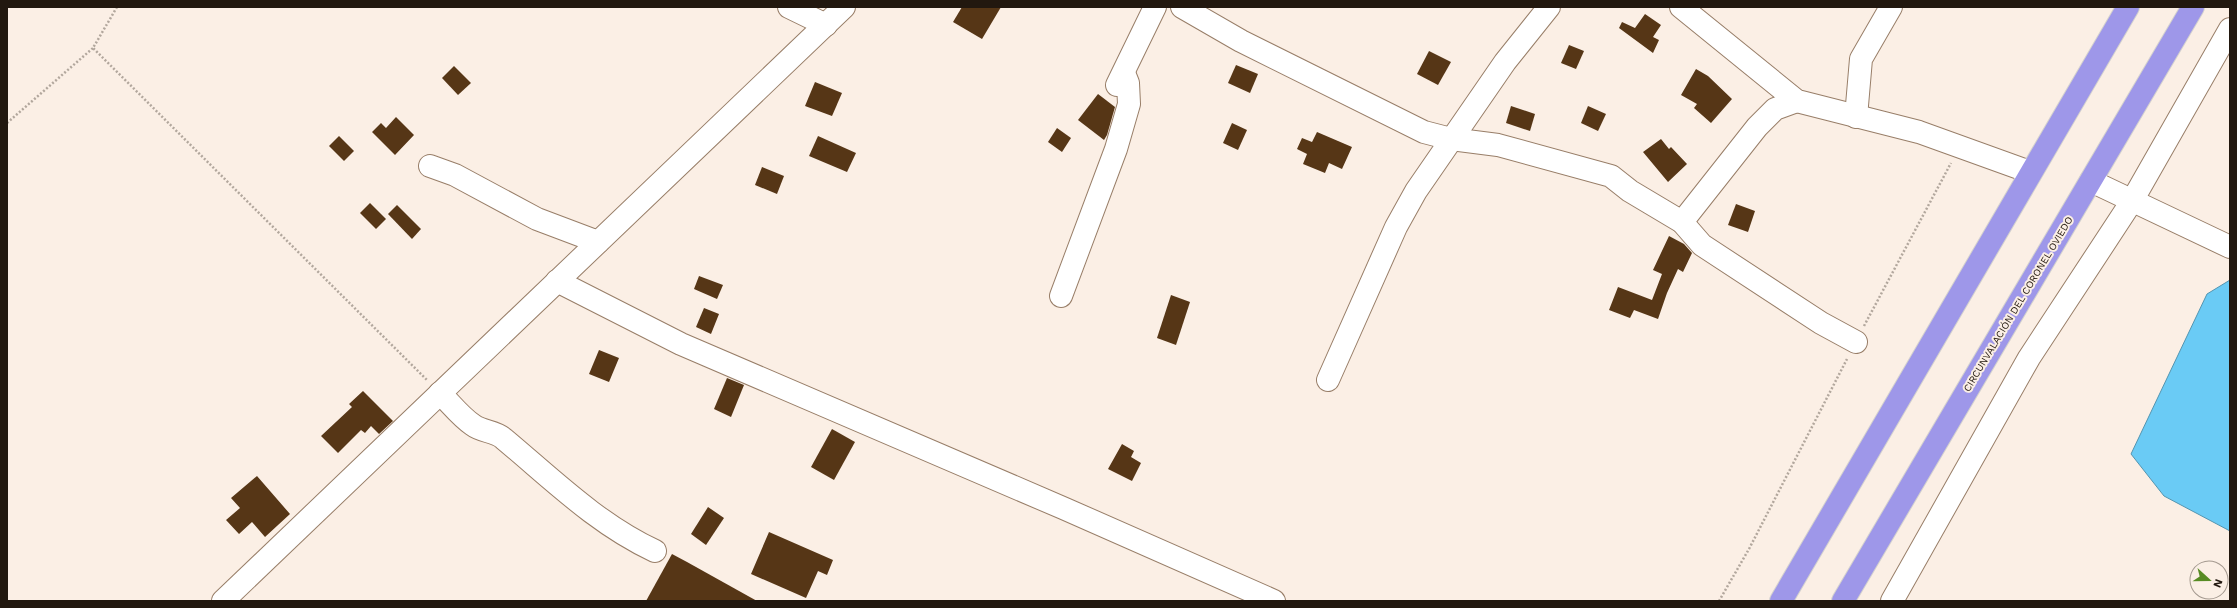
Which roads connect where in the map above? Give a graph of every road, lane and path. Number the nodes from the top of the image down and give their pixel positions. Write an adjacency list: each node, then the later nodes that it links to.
1 (116, 7): 13 (path)
2 (789, 7): 11 (street)
3 (844, 7): 11 (street)
4 (1155, 7): 14 (street)
5 (1182, 7): 19 (street)
6 (1549, 7): 19 (street)
7 (1681, 7): 16 (street)
8 (1891, 7): 17 (street)
9 (2128, 7): 22 (highway)
10 (2193, 7): 23 (highway, CIRCUNVALACIÓN DEL CORONEL OVIEDO)
11 (826, 24): 26 (street)
12 (2230, 29): 24 (street)
13 (93, 48): 18 (path); 32 (path)
14 (1124, 73): 15 (street); 29 (street)
15 (1114, 94)
16 (1797, 101): 17 (street); 25 (street)
17 (1856, 116): 20 (street)
18 (7, 123)
19 (1451, 139): 25 (street); 31 (street)
20 (1960, 146): 22 (street); 30 (path)
21 (430, 166): 26 (street)
22 (2030, 172): 37 (highway)
23 (2091, 181): 24 (street); 38 (highway, CIRCUNVALACIÓN DEL CORONEL OVIEDO)
24 (2132, 201): 27 (street); 39 (street)
25 (1682, 222): 30 (street)
26 (598, 242): 28 (street)
27 (2230, 248)
28 (557, 281): 32 (street); 35 (street)
29 (1061, 296)
30 (1856, 342): 36 (path)
31 (1328, 380)
32 (440, 393): 33 (street); 34 (street)
33 (655, 551)
34 (223, 601)
35 (1274, 601)
36 (1719, 601)
37 (1781, 601)
38 (1843, 601)
39 (1892, 601)

